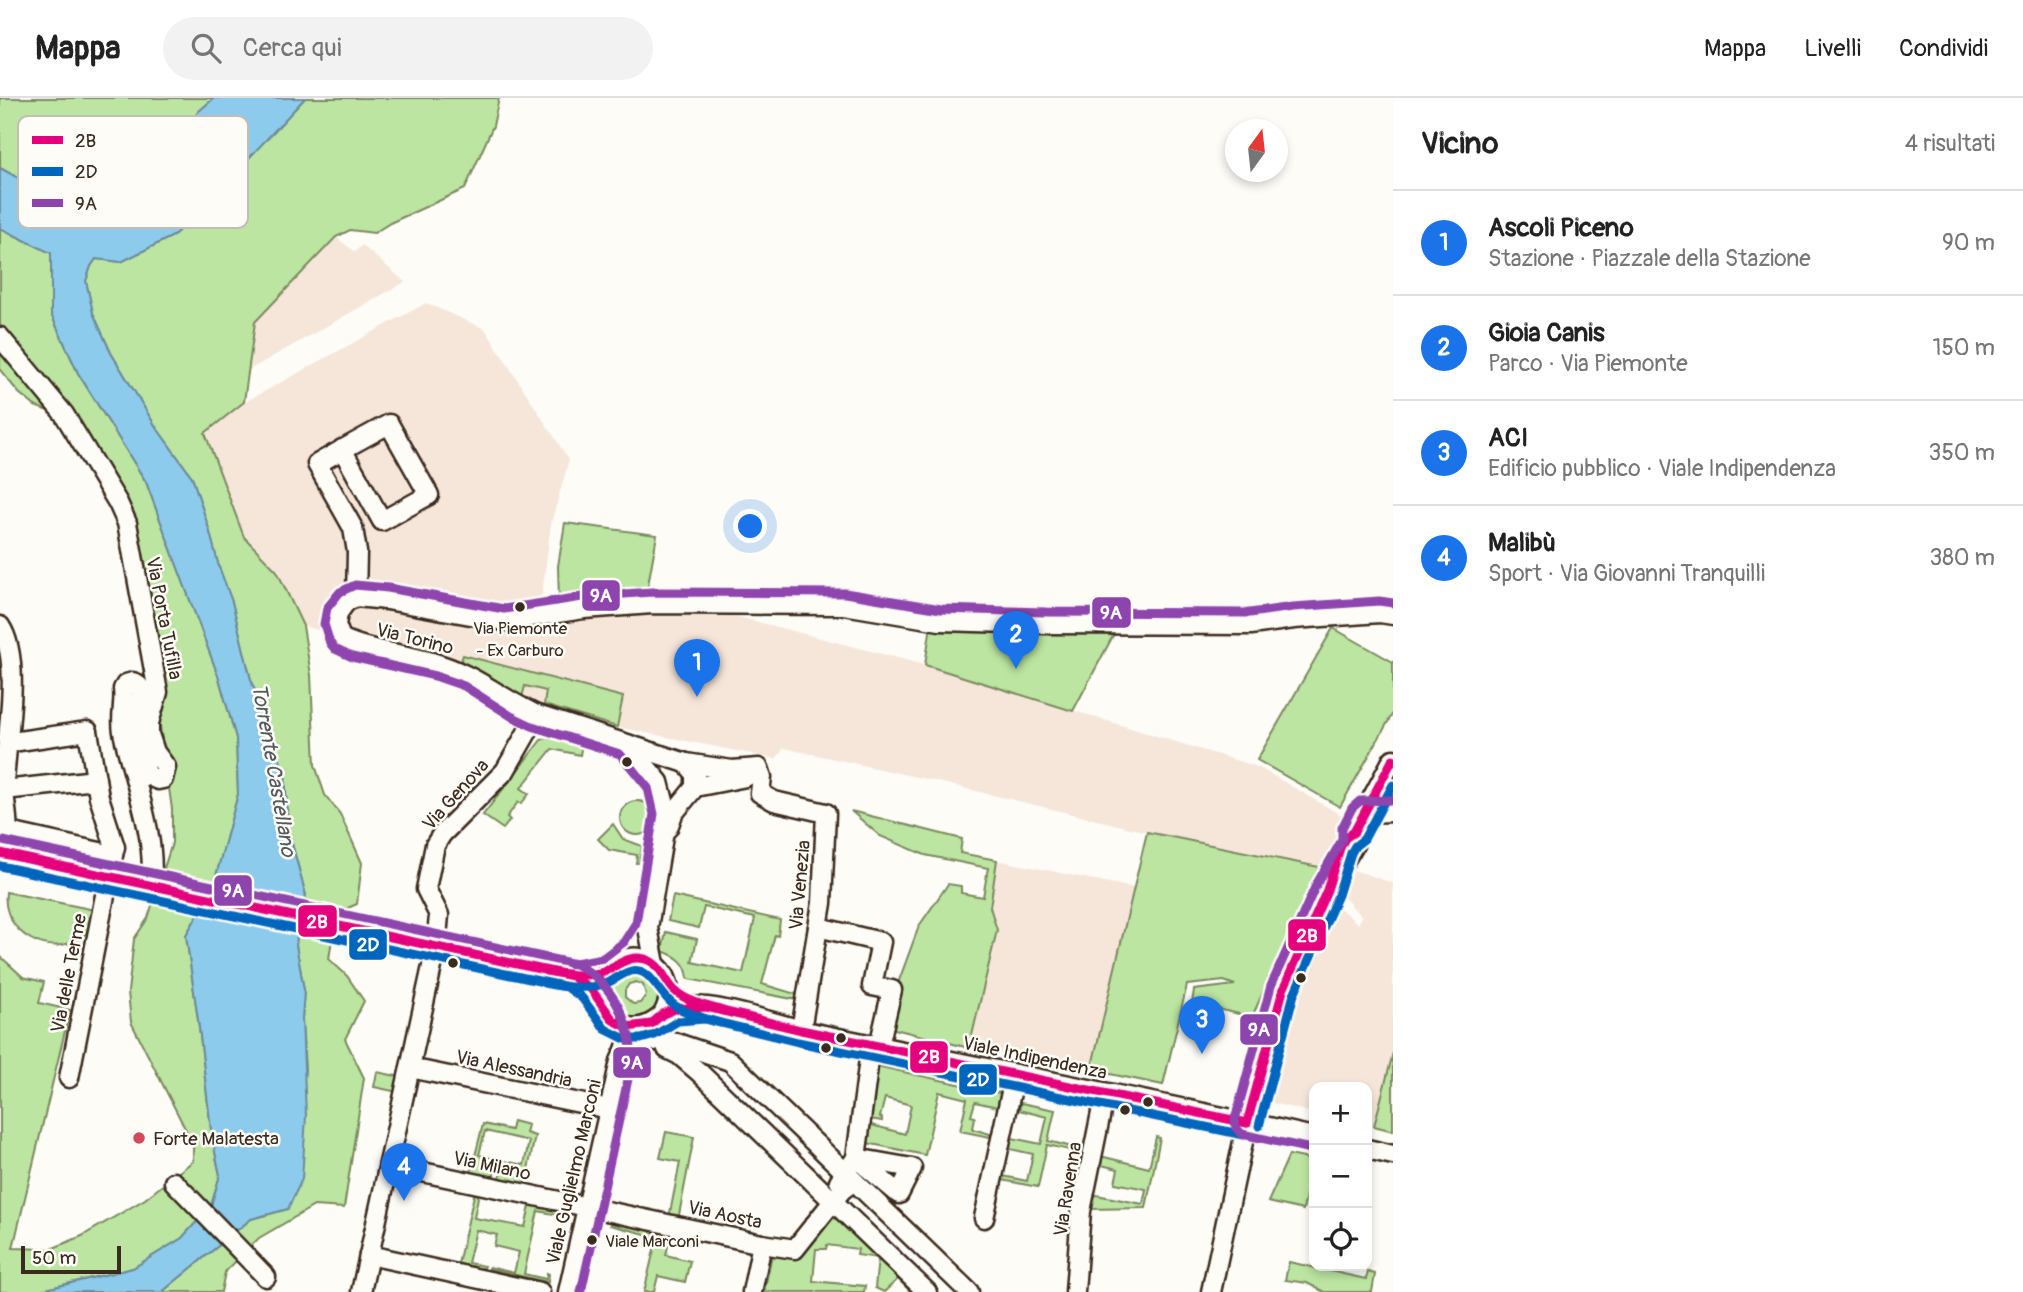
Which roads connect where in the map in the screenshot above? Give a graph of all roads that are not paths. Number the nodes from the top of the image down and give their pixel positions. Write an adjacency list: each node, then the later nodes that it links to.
1 (0, 337): 23 (street, Via Porta Tufilla)
2 (342, 449): 2 (street); 3 (street)
3 (356, 597): 4 (street); 6 (street, Via Torino)
4 (1393, 615)
5 (0, 626): 7 (street)
6 (537, 715): 8 (street); 26 (street, Via Genova)
7 (9, 737): 11 (street); 12 (street)
8 (626, 743): 10 (street); 13 (street)
9 (1393, 759): 17 (street)
10 (683, 762): 13 (street); 14 (street); 15 (street)
11 (3, 780): 12 (street); 18 (street)
12 (96, 780): 21 (street)
13 (660, 785): 15 (street); 19 (street)
14 (761, 785): 15 (street); 24 (street, Via Venezia)
15 (690, 791): 19 (street)
16 (1393, 812): 17 (street)
17 (1363, 813): 47 (street)
18 (9, 832): 20 (street); 21 (street)
19 (662, 844): 25 (street)
20 (1, 854): 22 (street)
21 (113, 855): 22 (street, Via delle Terme)
22 (108, 877): 23 (street); 44 (street, Via delle Terme)
23 (156, 887): 26 (street)
24 (818, 927): 36 (street, Via Venezia); 38 (street)
25 (648, 928): 27 (street); 28 (street)
26 (436, 948): 29 (street); 41 (street, Via Genova)
27 (655, 964): 28 (street); 30 (street, Viale Indipendenza)
28 (616, 965): 29 (street); 31 (street)
29 (572, 976): 31 (street)
30 (669, 985): 32 (street, Viale Indipendenza); 33 (street)
31 (600, 999): 34 (street)
32 (706, 1007): 33 (street, Viale Indipendenza); 36 (street, Viale Indipendenza)
33 (662, 1016): 35 (street, Viale Indipendenza); 40 (street)
34 (613, 1020): 35 (street); 39 (street, Viale Guglielmo Marconi)
35 (637, 1028): 37 (street); 39 (street, Viale Guglielmo Marconi)
36 (801, 1030): 38 (street, Viale Indipendenza)
37 (654, 1041): 39 (street); 42 (street)
38 (875, 1045): 43 (street, Viale Indipendenza); 52 (street)
39 (623, 1054): 46 (street, Viale Guglielmo Marconi)
40 (713, 1055): 42 (street); 52 (street)
41 (410, 1068): 46 (street, Via Alessandria); 51 (street, Via Genova)
42 (700, 1073): 54 (street)
43 (1015, 1074): 45 (street, Viale Indipendenza); 56 (street)
44 (69, 1077)
45 (1105, 1093): 47 (street, Viale Indipendenza); 67 (street, Via Ravenna)
46 (609, 1109): 55 (street, Viale Guglielmo Marconi)
47 (1247, 1123): 48 (street, Viale Indipendenza); 60 (street)
48 (1309, 1136)
49 (1372, 1150): 50 (street)
50 (1393, 1155)
51 (389, 1165): 55 (street, Via Milano); 58 (street, Via Genova)
52 (852, 1171): 54 (street); 66 (street)
53 (174, 1182): 59 (street)
54 (829, 1198): 57 (street, Via Aosta); 65 (street)
55 (587, 1206): 57 (street, Via Aosta); 63 (street, Viale Guglielmo Marconi)
56 (984, 1218)
57 (762, 1244): 64 (street)
58 (369, 1255): 61 (street, Via Genova); 62 (street)
59 (266, 1277)
60 (1215, 1291)
61 (361, 1292)
62 (540, 1292)
63 (568, 1292)
64 (752, 1292)
65 (927, 1292)
66 (969, 1292)
67 (1074, 1292)

